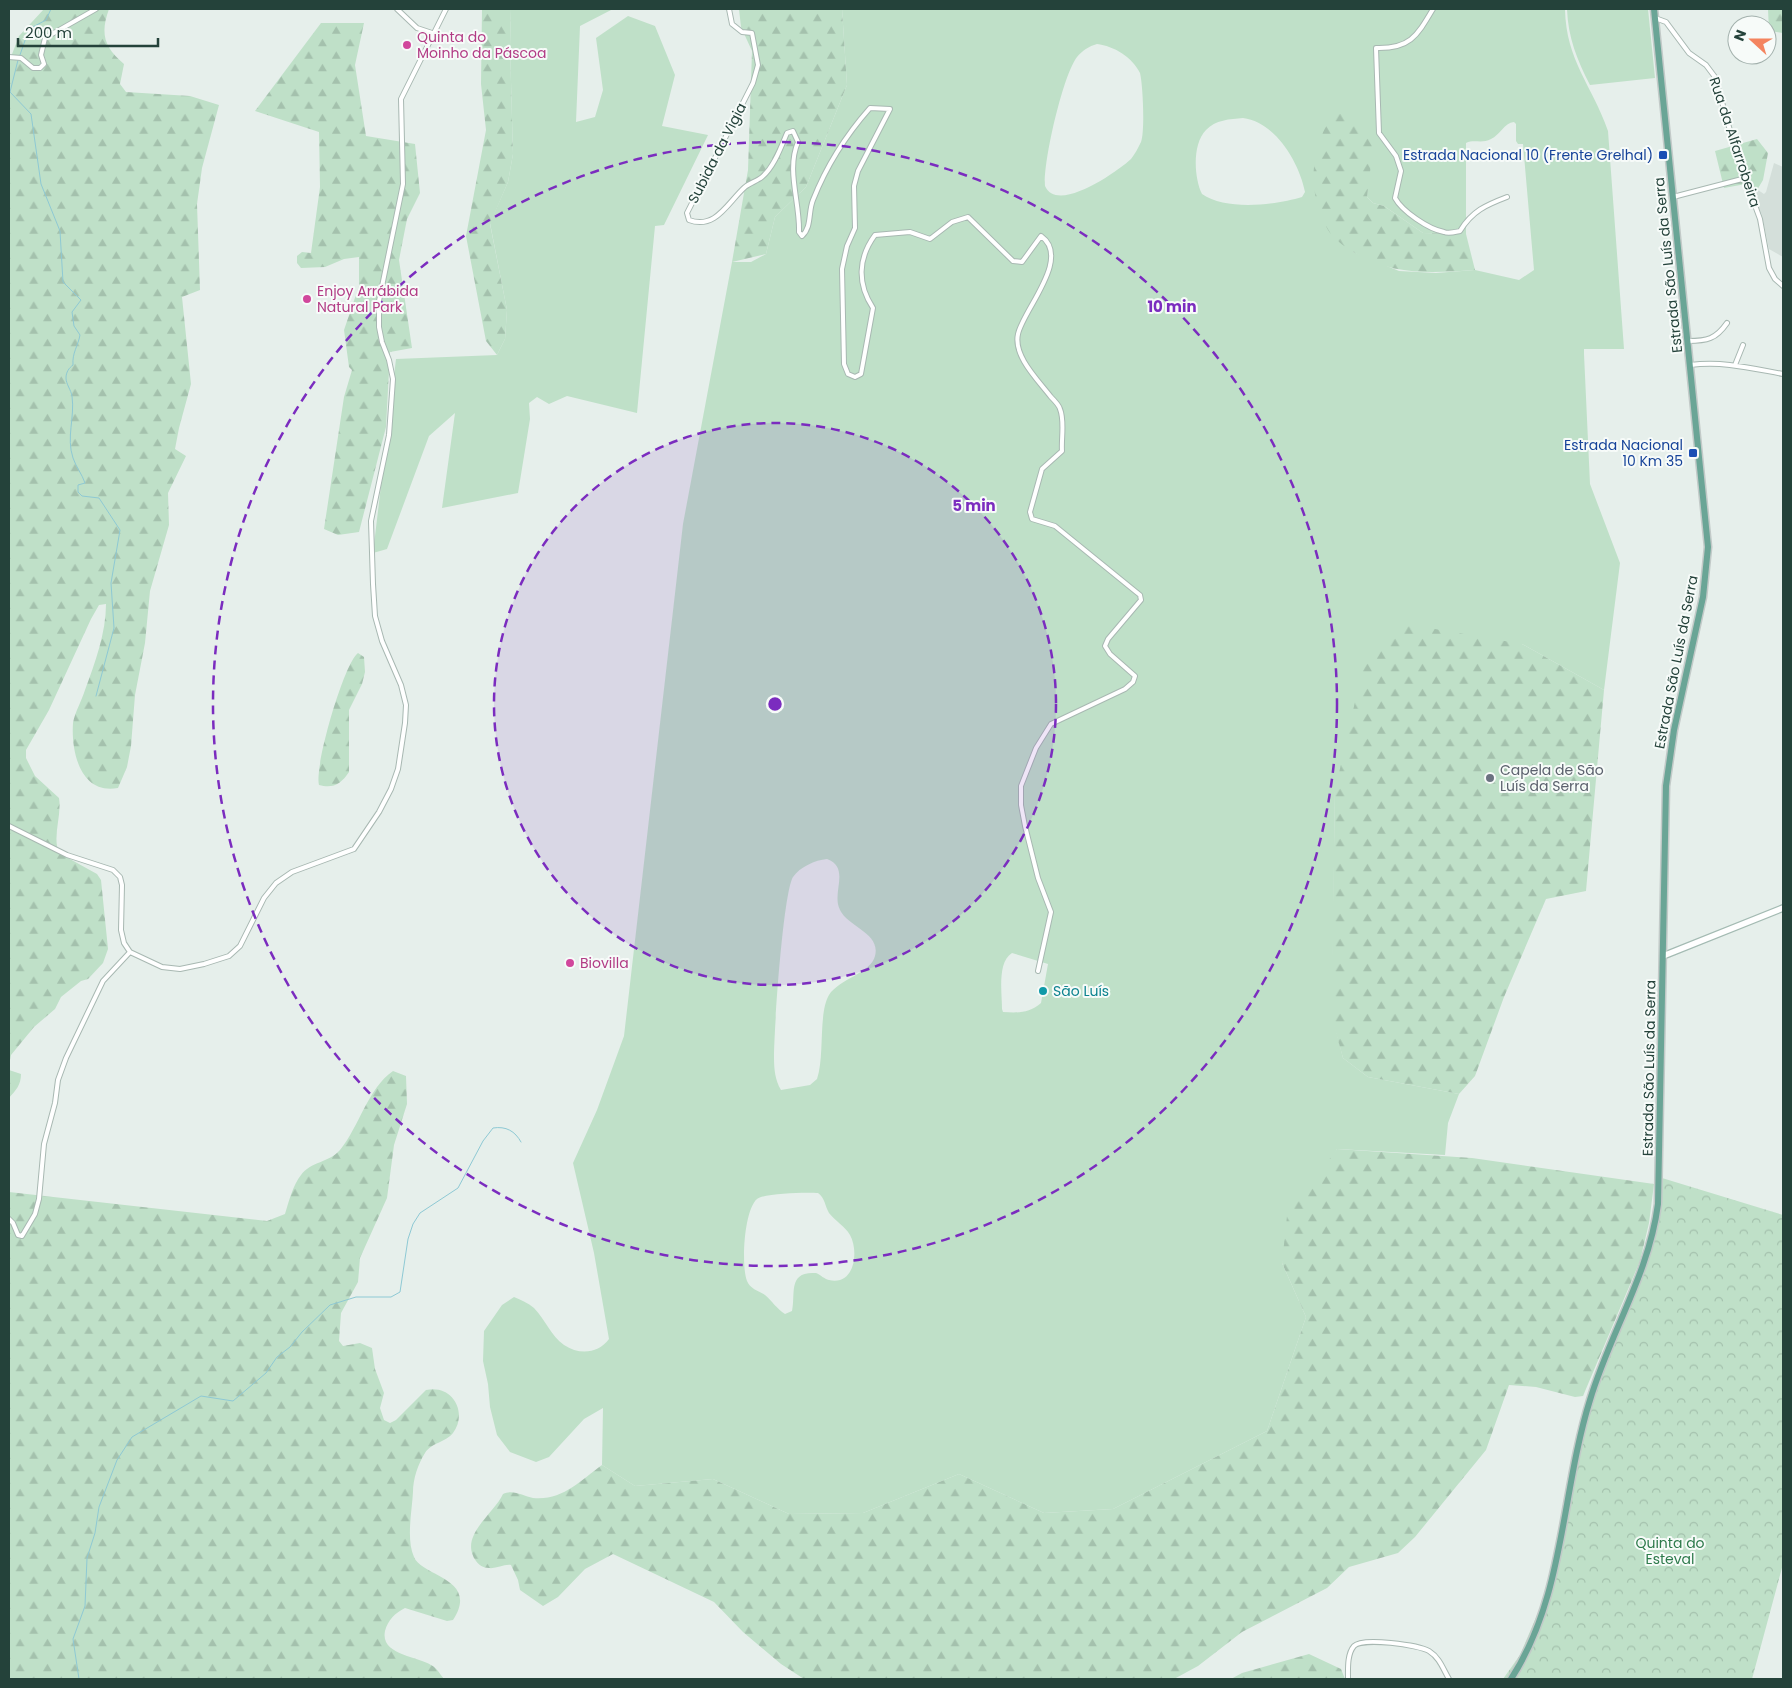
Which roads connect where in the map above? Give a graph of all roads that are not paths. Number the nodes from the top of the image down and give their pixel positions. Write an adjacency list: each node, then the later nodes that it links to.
1 (96, 9): 9 (street)
2 (397, 9): 8 (street)
3 (446, 9): 8 (street)
4 (728, 9): 24 (street, Subida da Vigia)
5 (1433, 9): 11 (street)
6 (1654, 9): 7 (main road, Estrada São Luís da Serra)
7 (1655, 18): 10 (street, Rua da Alfarrobeira); 12 (main road, Estrada São Luís da Serra)
8 (432, 33): 22 (street)
9 (9, 57)
10 (1746, 178): 12 (street); 13 (street, Rua da Alfarrobeira)
11 (1507, 197)
12 (1673, 197): 15 (main road, Estrada São Luís da Serra)
13 (1783, 286)
14 (1727, 323): 15 (street)
15 (1688, 341): 17 (main road, Estrada São Luís da Serra)
16 (1743, 346): 18 (street)
17 (1690, 365): 18 (street); 23 (main road, Estrada São Luís da Serra)
18 (1735, 365): 19 (street)
19 (1783, 374)
20 (9, 826): 22 (street)
21 (1783, 908): 23 (street)
22 (130, 952): 25 (street)
23 (1663, 956): 28 (main road, Estrada São Luís da Serra)
24 (1038, 971)
25 (9, 1219)
26 (1348, 1679): 27 (street)
27 (1449, 1679)
28 (1511, 1679)

